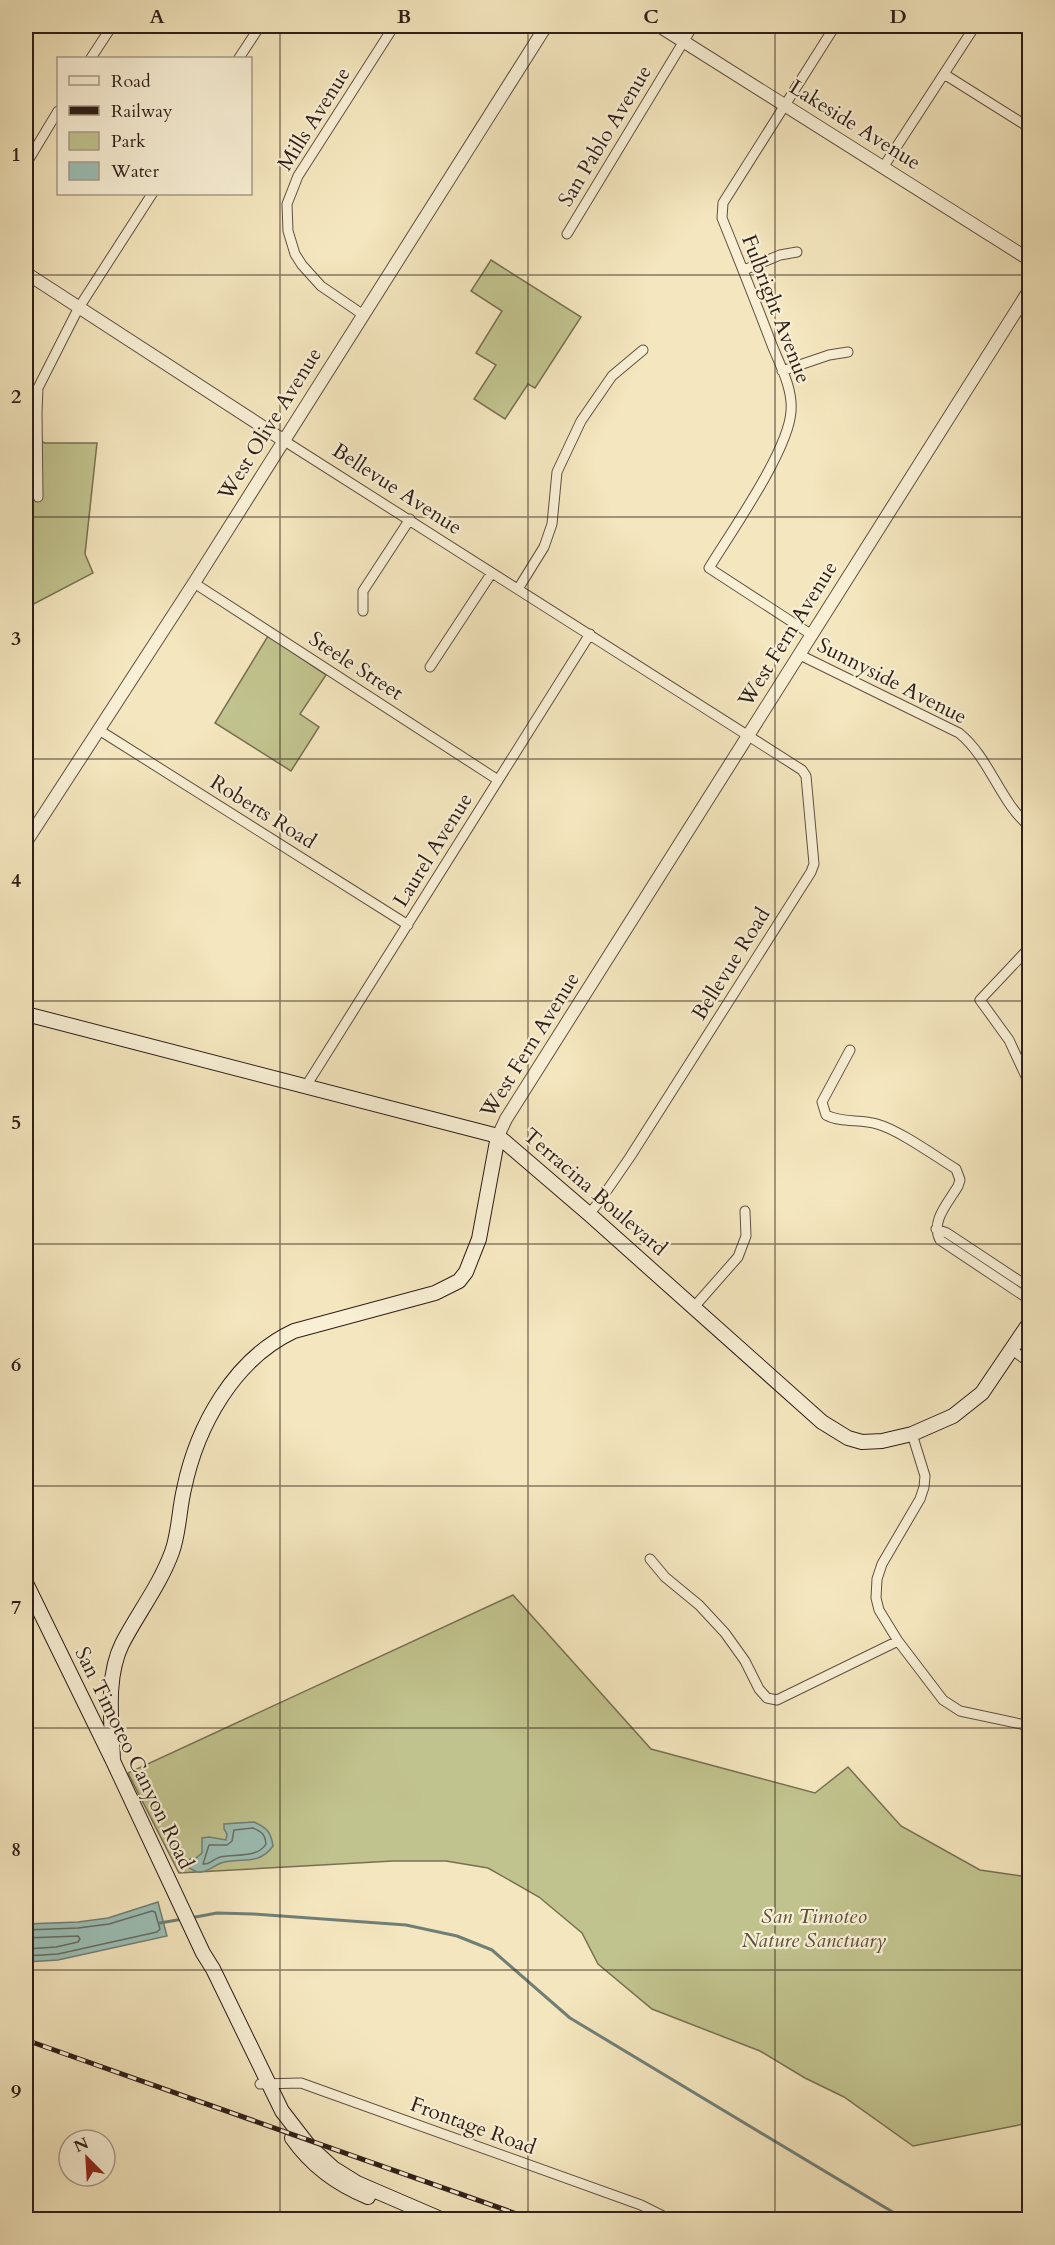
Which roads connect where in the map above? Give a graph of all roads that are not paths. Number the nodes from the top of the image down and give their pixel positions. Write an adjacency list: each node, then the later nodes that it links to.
1 (112, 26): 10 (street)
2 (260, 26): 11 (street)
3 (394, 26): 26 (street, Mills Avenue)
4 (546, 26): 26 (street, West Olive Avenue)
5 (658, 26): 9 (street, Lakeside Avenue)
6 (693, 26): 9 (street, San Pablo Avenue)
7 (835, 26): 13 (street, Fulbright Avenue)
8 (975, 26): 12 (street)
9 (684, 41): 13 (street, Lakeside Avenue); 19 (street, San Pablo Avenue)
10 (93, 57)
11 (240, 57)
12 (944, 74): 15 (street); 17 (street)
13 (785, 105): 17 (street, Lakeside Avenue); 22 (street, Fulbright Avenue)
14 (57, 113): 16 (street)
15 (1029, 128)
16 (26, 164)
17 (884, 166): 21 (street, Lakeside Avenue)
18 (151, 195): 25 (street)
19 (567, 234)
20 (797, 252): 22 (street)
21 (1029, 260)
22 (744, 270): 29 (street, Fulbright Avenue)
23 (26, 273): 25 (street, Bellevue Avenue)
24 (1029, 290): 38 (street, West Fern Avenue)
25 (78, 309): 30 (street, Bellevue Avenue); 31 (street)
26 (362, 314): 30 (street, West Olive Avenue)
27 (643, 350): 35 (street)
28 (848, 352): 29 (street)
29 (782, 370): 38 (street, Fulbright Avenue)
30 (283, 440): 32 (street, Bellevue Avenue); 34 (street, West Olive Avenue)
31 (38, 497)
32 (410, 519): 33 (street, Bellevue Avenue); 36 (street)
33 (491, 574): 35 (street, Bellevue Avenue); 40 (street)
34 (194, 583): 41 (street, West Olive Avenue); 43 (street, Steele Street)
35 (518, 589): 37 (street, Bellevue Avenue)
36 (363, 611)
37 (590, 634): 42 (street, Bellevue Avenue); 43 (street, Laurel Avenue)
38 (812, 635): 39 (street, West Fern Avenue)
39 (800, 655): 42 (street, West Fern Avenue); 44 (street, Sunnyside Avenue)
40 (430, 667)
41 (99, 730): 45 (street, West Olive Avenue); 46 (street, Roberts Road)
42 (749, 736): 52 (street, West Fern Avenue); 54 (street, Bellevue Road)
43 (498, 780): 46 (street, Laurel Avenue)
44 (1029, 827)
45 (26, 842)
46 (408, 925): 51 (street, Laurel Avenue)
47 (1029, 947): 50 (street)
48 (26, 1014): 51 (main road, Terracina Boulevard)
49 (850, 1050): 55 (street)
50 (1029, 1083)
51 (306, 1086): 52 (main road, Terracina Boulevard)
52 (498, 1136): 54 (main road, Terracina Boulevard); 67 (main road, West Fern Avenue)
53 (745, 1210): 58 (street)
54 (589, 1214): 58 (main road, Terracina Boulevard)
55 (985, 1264): 56 (street); 57 (street)
56 (1029, 1288)
57 (1029, 1300)
58 (694, 1307): 62 (main road, Terracina Boulevard)
59 (1029, 1322): 60 (main road, Terracina Boulevard)
60 (1011, 1349): 61 (street); 62 (main road, Terracina Boulevard)
61 (1029, 1363)
62 (912, 1434): 65 (street)
63 (650, 1559): 65 (street)
64 (26, 1583): 67 (main road, San Timoteo Canyon Road)
65 (898, 1641): 66 (street)
66 (1029, 1726)
67 (113, 1761): 68 (main road, San Timoteo Canyon Road)
68 (265, 2084): 69 (main road, San Timoteo Canyon Road); 70 (street, Frontage Road)
69 (441, 2220)
70 (671, 2220)

